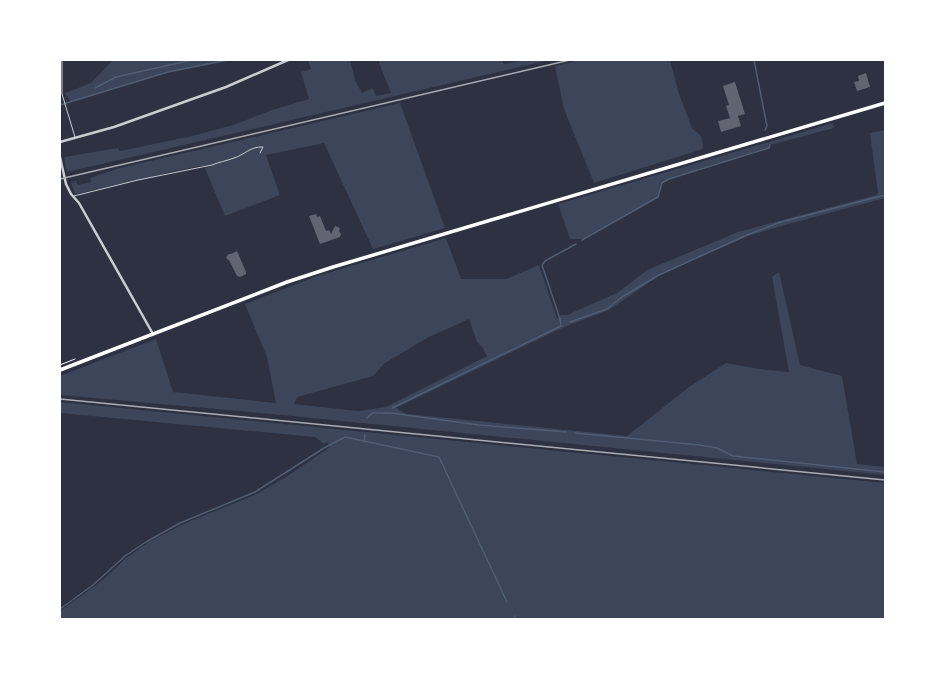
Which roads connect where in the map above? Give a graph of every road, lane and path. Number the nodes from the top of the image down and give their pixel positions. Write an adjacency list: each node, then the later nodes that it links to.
1 (62, 60): 4 (lane)
2 (288, 60): 4 (street)
3 (885, 103): 9 (main road)
4 (75, 137): 5 (street)
5 (60, 142)
6 (260, 153): 8 (lane)
7 (60, 157): 8 (street)
8 (73, 196): 9 (street)
9 (153, 334): 10 (main road)
10 (60, 370)

